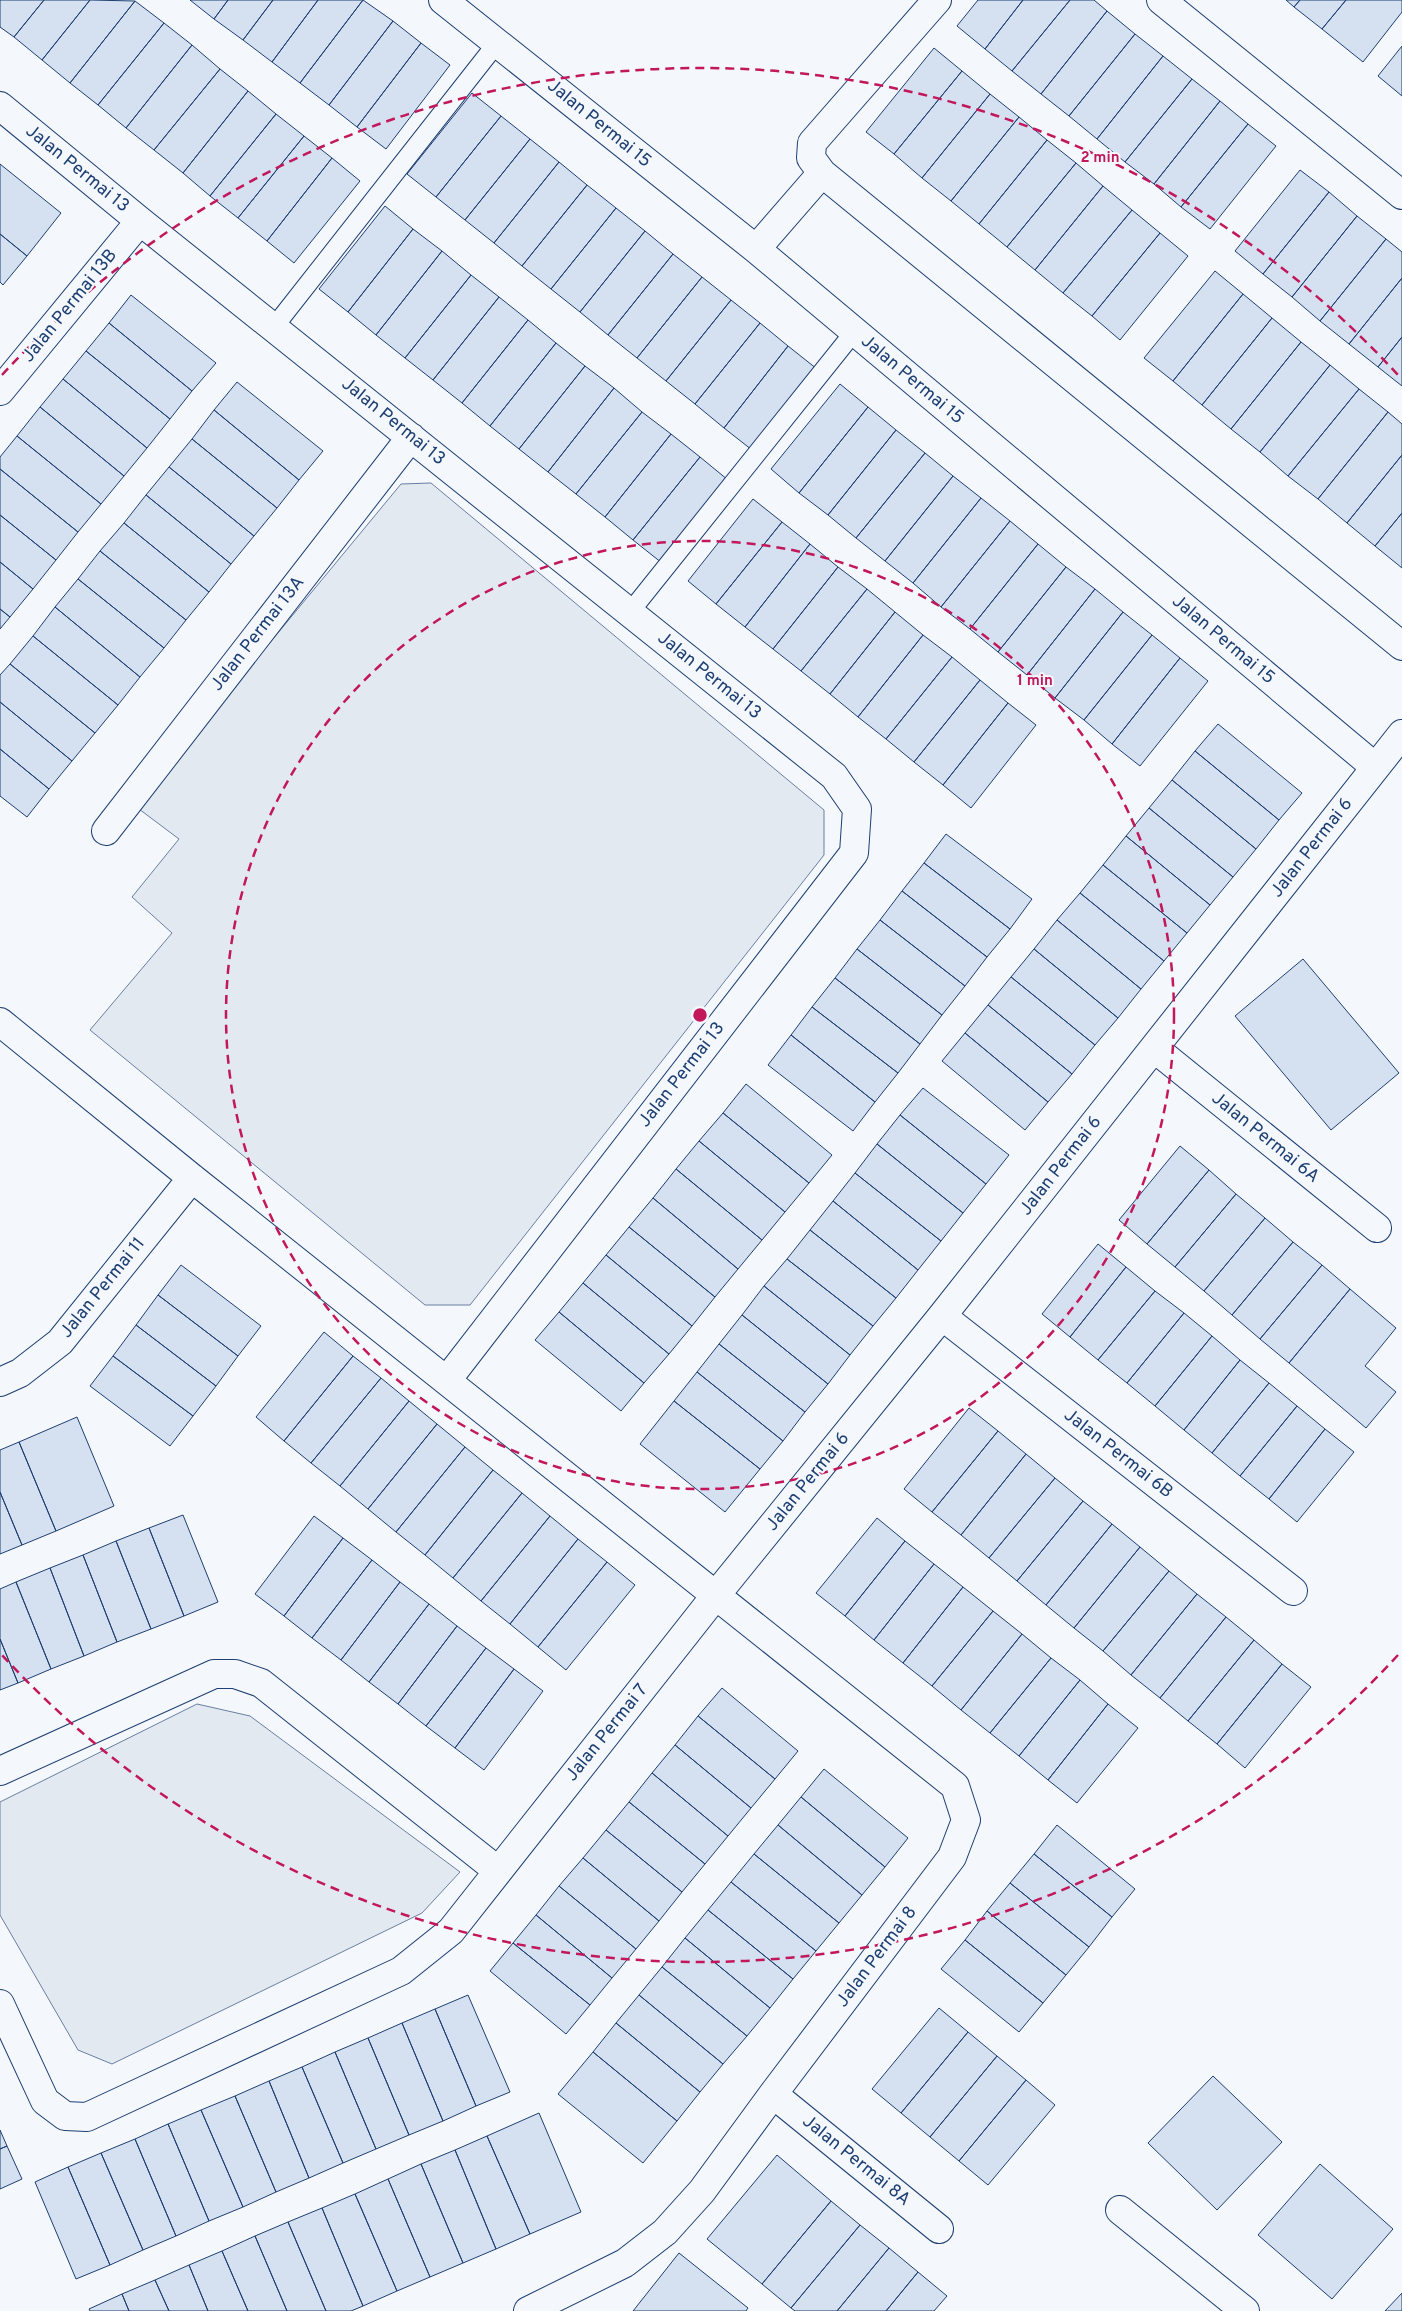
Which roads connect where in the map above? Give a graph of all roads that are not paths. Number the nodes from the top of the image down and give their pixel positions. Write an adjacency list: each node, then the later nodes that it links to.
1 (443, 0): 4 (street, Jalan Permai 15)
2 (937, 0): 6 (street)
3 (1161, 0): 7 (street)
4 (497, 43): 9 (street, Jalan Permai 15); 10 (lane)
5 (0, 106): 8 (street, Jalan Permai 13)
6 (822, 173): 9 (street); 15 (street)
7 (1402, 195)
8 (140, 220): 10 (street, Jalan Permai 13); 12 (street, Jalan Permai 13B)
9 (756, 250): 11 (street, Jalan Permai 15)
10 (274, 327): 13 (street, Jalan Permai 13)
11 (854, 332): 14 (lane); 17 (street, Jalan Permai 15)
12 (0, 391)
13 (411, 436): 14 (street, Jalan Permai 13); 18 (street, Jalan Permai 13A)
14 (630, 612): 24 (street, Jalan Permai 13)
15 (1402, 646)
16 (1402, 734): 17 (street, Jalan Permai 6)
17 (1376, 767): 20 (street, Jalan Permai 6)
18 (106, 832)
19 (0, 1022): 21 (street, Jalan Permai 8)
20 (1154, 1048): 22 (street, Jalan Permai 6A); 23 (street, Jalan Permai 6)
21 (192, 1178): 24 (street, Jalan Permai 8); 25 (street, Jalan Permai 11)
22 (1377, 1228)
23 (942, 1316): 26 (street, Jalan Permai 6B); 27 (street, Jalan Permai 6)
24 (447, 1380): 27 (street, Jalan Permai 8)
25 (0, 1382)
26 (1293, 1591)
27 (716, 1595): 29 (street, Jalan Permai 7); 31 (street, Jalan Permai 8)
28 (0, 1770): 29 (street)
29 (497, 1870): 30 (street, Jalan Permai 7)
30 (0, 2004)
31 (773, 2094): 33 (street, Jalan Permai 8A); 34 (street, Jalan Permai 8)
32 (1120, 2210): 35 (street)
33 (939, 2229)
34 (536, 2309)
35 (1245, 2311)

